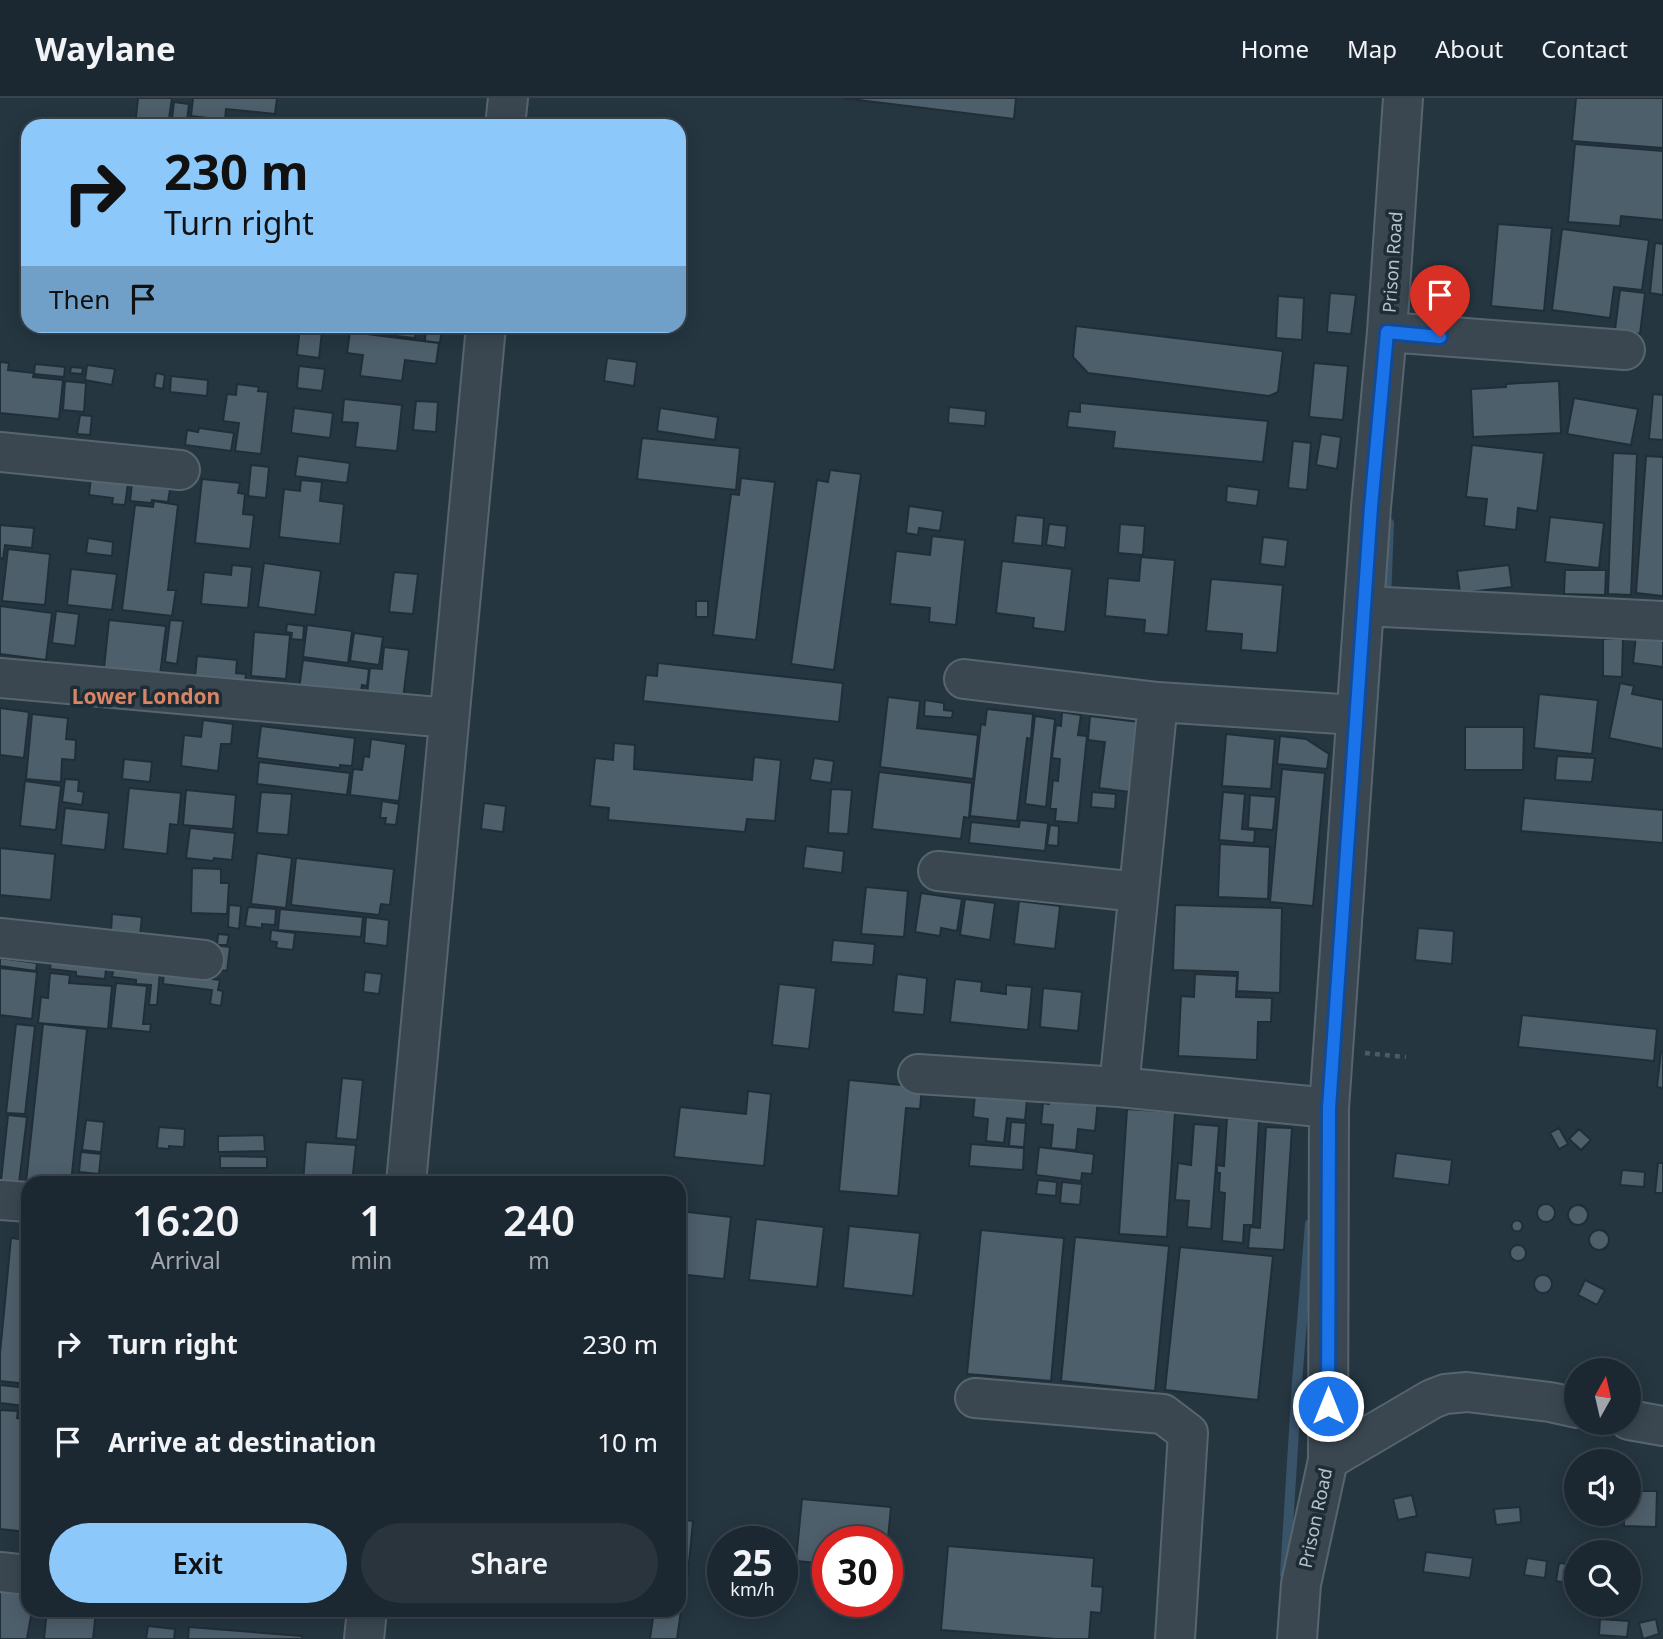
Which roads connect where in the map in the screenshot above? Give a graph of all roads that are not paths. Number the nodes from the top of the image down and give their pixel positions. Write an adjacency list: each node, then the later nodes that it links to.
1 (508, 98): 3 (street)
2 (1403, 98): 4 (street, Prison Road)
3 (506, 119)
4 (1387, 332): 6 (street); 9 (street, Prison Road)
5 (485, 333): 15 (street)
6 (1625, 350)
7 (0, 452): 8 (street)
8 (180, 470)
9 (1365, 606): 10 (street); 14 (street, Prison Road)
10 (1663, 621)
11 (0, 678): 15 (street)
12 (964, 679): 13 (street)
13 (1158, 702): 14 (street); 17 (street)
14 (1356, 715): 22 (street, Prison Road)
15 (449, 718): 23 (street)
16 (938, 871): 17 (street)
17 (1138, 892): 21 (street)
18 (0, 938): 19 (street)
19 (204, 960)
20 (918, 1074): 21 (street)
21 (1118, 1087): 22 (street)
22 (1329, 1108): 30 (street, Prison Road)
23 (407, 1176)
24 (0, 1200): 25 (street)
25 (21, 1202)
26 (975, 1398): 35 (street)
27 (1564, 1405): 30 (street)
28 (1642, 1422): 29 (street)
29 (1663, 1426)
30 (1328, 1460): 36 (street, Prison Road)
31 (0, 1572): 32 (street)
32 (21, 1574)
33 (366, 1617): 34 (street)
34 (364, 1639)
35 (1175, 1639)
36 (1297, 1639)

